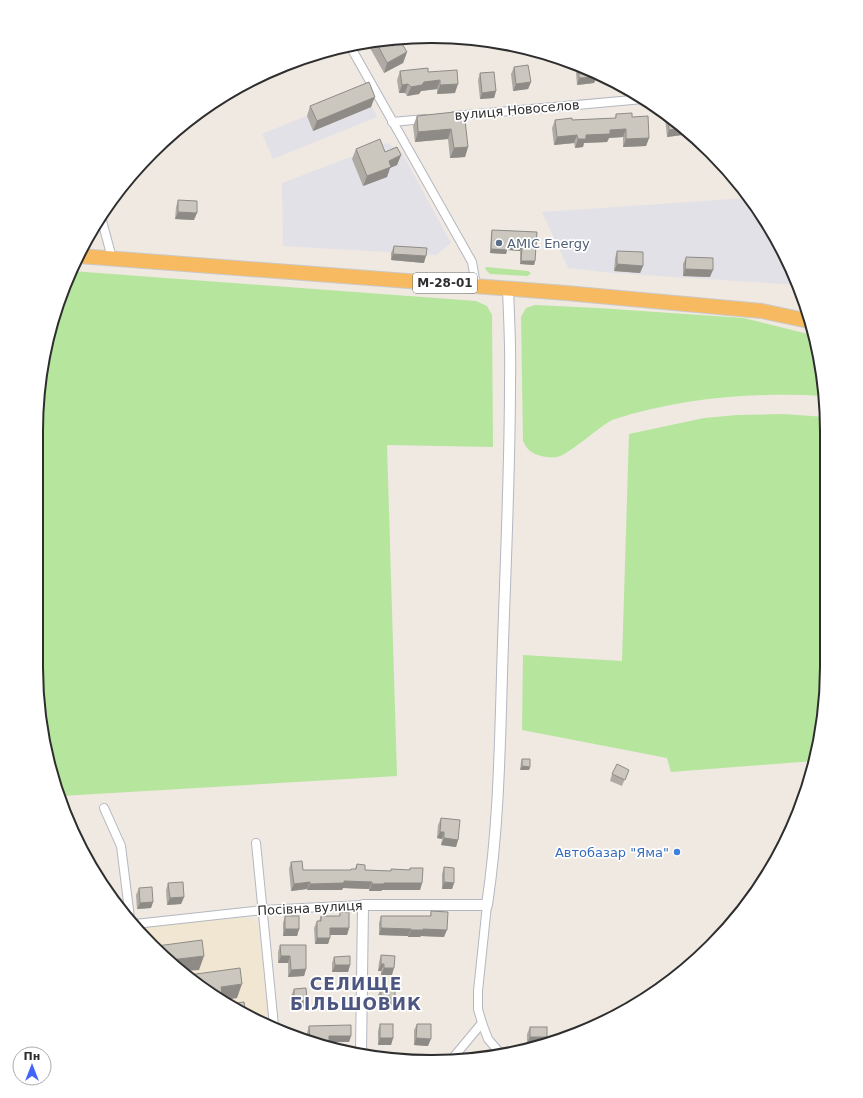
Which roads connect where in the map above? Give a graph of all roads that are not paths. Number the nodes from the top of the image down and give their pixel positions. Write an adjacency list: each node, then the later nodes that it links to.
1 (353, 51): 5 (street)
2 (634, 100): 3 (street, вулиця Новоселов)
3 (447, 117)
4 (431, 118): 5 (street)
5 (392, 122): 9 (street)
6 (103, 224): 8 (street)
7 (85, 256): 8 (highway, М-28-01)
8 (112, 258): 9 (highway, М-28-01)
9 (476, 285): 10 (highway, М-28-01)
10 (508, 288): 11 (highway, М-28-01); 15 (street)
11 (803, 319)
12 (104, 808): 17 (street)
13 (256, 843): 16 (street)
14 (363, 905): 15 (street, Посівна вулиця); 16 (street, Посівна вулиця); 21 (street)
15 (487, 905): 20 (street)
16 (262, 910): 18 (street, Посівна вулиця); 19 (street)
17 (129, 911)
18 (140, 924)
19 (273, 1021)
20 (482, 1023): 22 (street); 23 (street)
21 (361, 1049)
22 (497, 1050)
23 (456, 1054)

